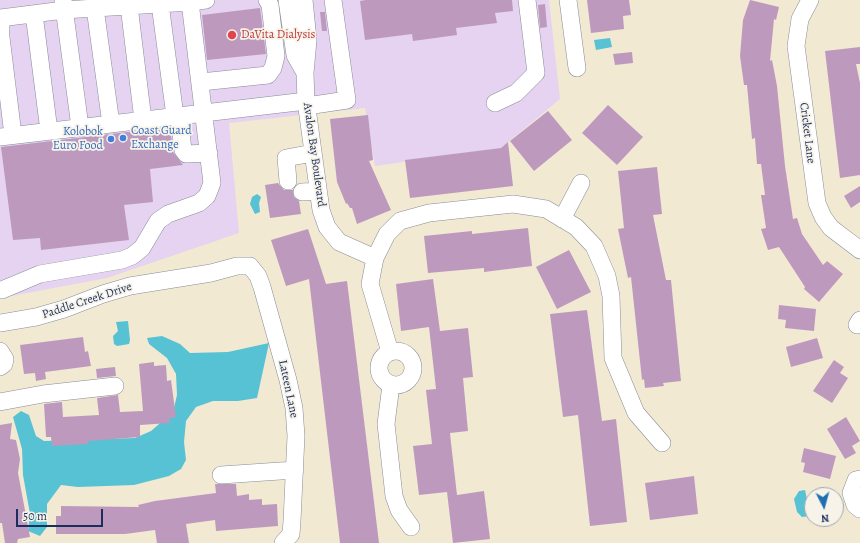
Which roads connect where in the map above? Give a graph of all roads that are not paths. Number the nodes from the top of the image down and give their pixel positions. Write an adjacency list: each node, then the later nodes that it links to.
1 (267, 0): 17 (street)
2 (287, 0): 16 (street, Avalon Bay Boulevard)
3 (304, 0): 16 (street, Avalon Bay Boulevard)
4 (333, 0): 19 (street)
5 (527, 0): 18 (street)
6 (568, 0): 15 (street)
7 (810, 0): 34 (street, Cricket Lane)
8 (198, 1): 9 (street); 17 (street)
9 (160, 4): 11 (street); 21 (street)
10 (64, 5): 12 (street); 13 (street); 24 (street)
11 (129, 6): 12 (street); 22 (street)
12 (95, 8): 23 (street)
13 (34, 14): 14 (street); 25 (street)
14 (1, 29): 26 (street)
15 (577, 68)
16 (305, 73): 19 (street, Avalon Bay Boulevard)
17 (201, 82): 20 (street)
18 (495, 103)
19 (306, 104): 20 (street); 28 (street, Avalon Bay Boulevard)
20 (204, 113): 21 (street); 27 (street)
21 (177, 116): 22 (street); 27 (street)
22 (143, 120): 23 (street)
23 (111, 124): 24 (street)
24 (80, 127): 25 (street)
25 (49, 131): 26 (street)
26 (7, 136)
27 (209, 153): 37 (street)
28 (313, 153): 29 (street); 31 (street, Avalon Bay Boulevard)
29 (288, 181)
30 (581, 183): 33 (street)
31 (318, 191): 32 (street); 35 (street, Avalon Bay Boulevard)
32 (302, 192)
33 (562, 219): 35 (street); 45 (street)
34 (860, 250)
35 (374, 258): 40 (street)
36 (221, 271): 38 (street, Paddle Creek Drive); 46 (street, Lateen Lane)
37 (1, 285)
38 (0, 323)
39 (0, 351): 41 (street)
40 (390, 352): 42 (street); 42 (street)
41 (0, 367)
42 (391, 385): 50 (street)
43 (115, 386): 44 (street)
44 (0, 402)
45 (662, 443)
46 (295, 470): 47 (street); 51 (street, Lateen Lane)
47 (221, 475)
48 (858, 480): 49 (street)
49 (860, 509)
50 (412, 527)
51 (283, 543)

